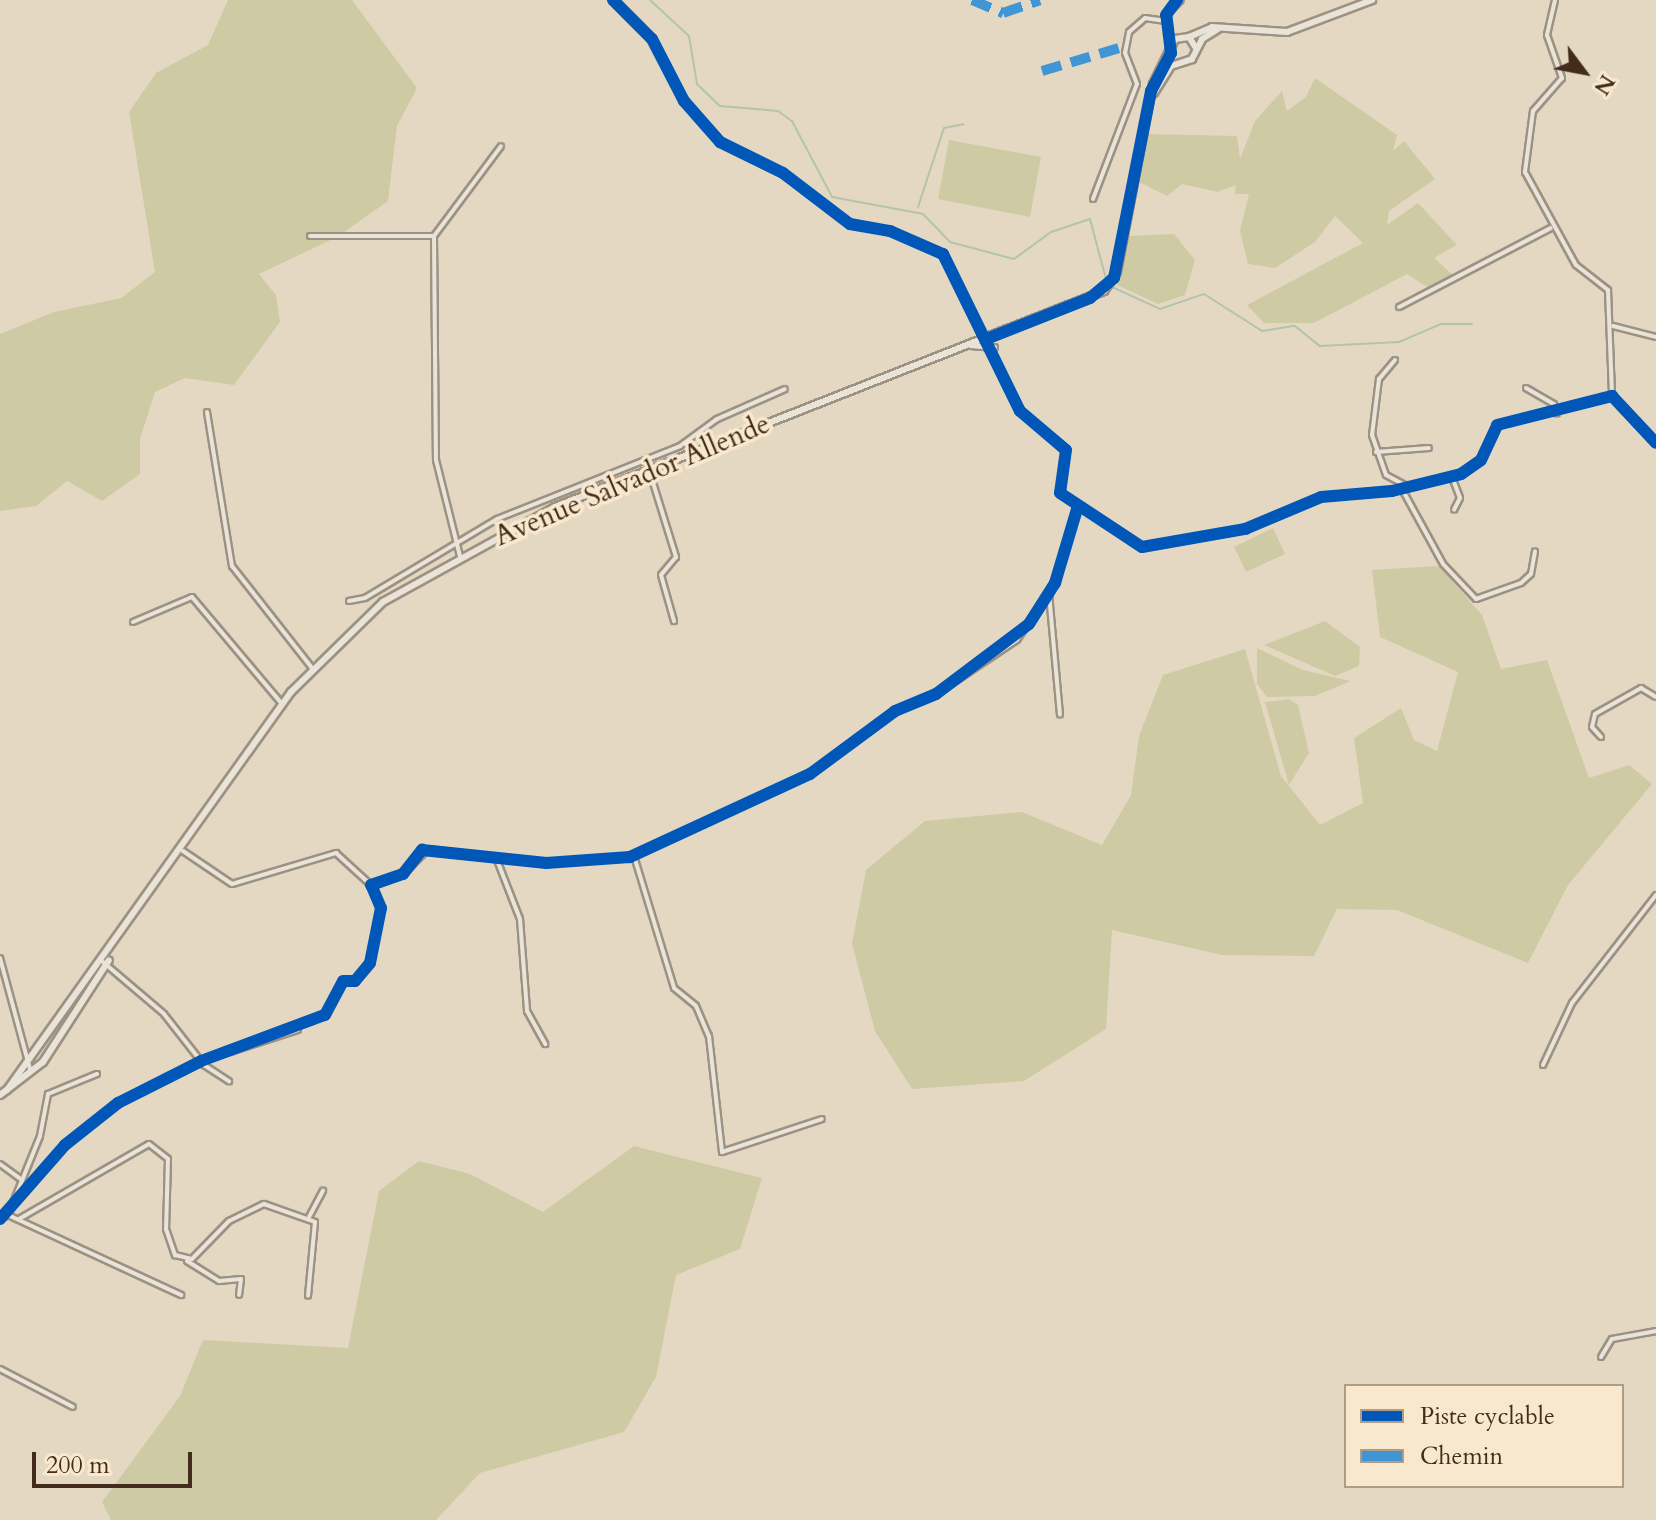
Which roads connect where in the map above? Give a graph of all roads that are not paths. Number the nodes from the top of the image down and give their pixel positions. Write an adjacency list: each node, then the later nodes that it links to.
1 (613, 0): 20 (street)
2 (1179, 0): 5 (street)
3 (1372, 0): 6 (main road)
4 (1555, 0): 14 (street)
5 (1167, 24): 7 (street); 8 (street); 13 (street)
6 (1225, 27): 7 (main road); 9 (main road)
7 (1185, 37): 8 (main road); 9 (main road)
8 (1171, 48): 10 (main road); 11 (main road)
9 (1196, 48): 10 (main road)
10 (1180, 62): 11 (main road)
11 (1149, 103): 20 (main road, Avenue Salvador Allende)
12 (501, 146): 16 (street)
13 (1093, 199)
14 (1551, 228): 17 (street); 18 (street)
15 (310, 236): 16 (street)
16 (434, 236): 38 (street)
17 (1399, 307)
18 (1613, 326): 19 (street); 26 (street)
19 (1656, 337)
20 (989, 338): 21 (main road, Avenue Salvador Allende); 22 (street)
21 (969, 345): 22 (street); 33 (main road, Avenue Salvador Allende)
22 (994, 347): 36 (street)
23 (1395, 360): 31 (street)
24 (1526, 388): 28 (street)
25 (785, 389): 32 (street)
26 (1612, 396): 28 (street); 29 (street)
27 (207, 412): 45 (street)
28 (1557, 414): 34 (street)
29 (1656, 443)
30 (1429, 448): 31 (street)
31 (1376, 452): 35 (street)
32 (646, 460): 33 (street); 38 (street)
33 (649, 469): 40 (main road, Avenue Salvador Allende); 43 (street)
34 (1452, 477): 35 (street); 37 (street)
35 (1404, 487): 36 (street); 39 (street)
36 (1078, 506): 41 (street)
37 (1454, 510)
38 (455, 545): 40 (street); 42 (street)
39 (1535, 551)
40 (460, 556): 45 (main road, Avenue Salvador Allende)
41 (1049, 593): 48 (street); 51 (street)
42 (349, 601)
43 (674, 621)
44 (133, 622): 47 (street)
45 (312, 668): 47 (main road, Avenue Salvador Allende)
46 (1656, 697): 49 (street)
47 (282, 704): 50 (main road, Avenue Salvador Allende)
48 (1060, 715)
49 (1601, 737)
50 (183, 851): 52 (street); 55 (main road, Avenue Salvador Allende)
51 (634, 855): 52 (street); 66 (street)
52 (497, 858): 57 (street)
53 (1656, 895): 60 (street)
54 (0, 958): 59 (street)
55 (105, 963): 58 (street); 59 (main road, Avenue Salvador Allende); 62 (main road, Avenue Salvador Allende)
56 (298, 1030): 58 (street)
57 (545, 1044)
58 (201, 1061): 63 (street)
59 (32, 1063): 62 (street); 64 (main road, Avenue Salvador Allende)
60 (1543, 1065)
61 (97, 1074): 68 (street)
62 (22, 1080): 64 (main road, Avenue Salvador Allende)
63 (229, 1081)
64 (7, 1090): 65 (main road, Avenue Salvador Allende)
65 (0, 1095)
66 (822, 1119)
67 (0, 1164): 68 (street)
68 (22, 1180): 70 (street)
69 (323, 1191): 71 (street)
70 (8, 1215): 72 (street); 73 (street)
71 (308, 1218): 74 (street); 77 (street)
72 (0, 1219)
73 (19, 1219): 74 (street); 75 (street)
74 (187, 1261): 76 (street)
75 (181, 1295)
76 (239, 1295)
77 (308, 1296)
78 (1656, 1331): 79 (street)
79 (1601, 1357)
80 (0, 1369): 81 (street)
81 (73, 1407)

